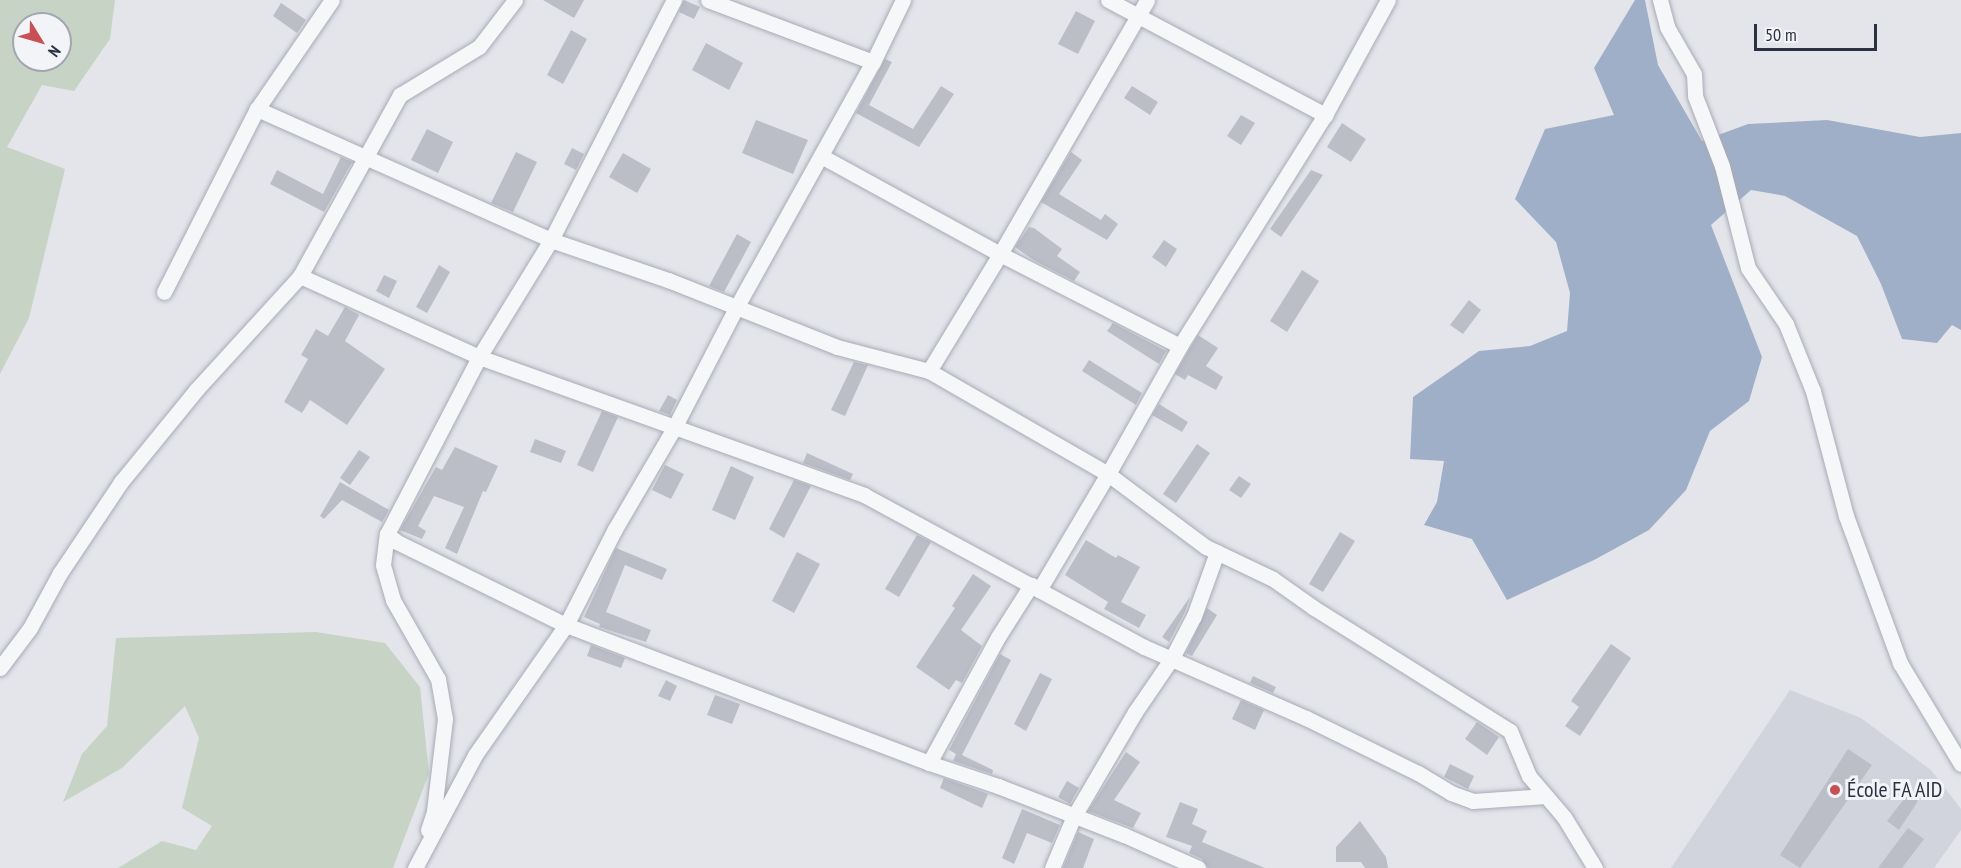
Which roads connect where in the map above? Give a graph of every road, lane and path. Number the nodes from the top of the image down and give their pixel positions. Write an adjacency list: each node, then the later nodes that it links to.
1 (332, 0): 12 (street)
2 (514, 0): 14 (street)
3 (674, 0): 16 (street)
4 (708, 0): 11 (street)
5 (903, 0): 11 (street)
6 (1108, 0): 10 (street)
7 (1146, 0): 10 (street)
8 (1388, 0): 13 (street)
9 (1660, 0): 33 (street)
10 (1137, 16): 13 (street); 17 (street)
11 (873, 62): 15 (street)
12 (257, 109): 14 (street); 19 (street)
13 (1324, 115): 21 (street)
14 (365, 156): 16 (street); 18 (street)
15 (820, 156): 17 (street); 20 (street)
16 (551, 240): 20 (street); 22 (street)
17 (1000, 254): 21 (street); 23 (street)
18 (300, 276): 22 (street); 31 (street)
19 (164, 292)
20 (738, 306): 23 (street); 24 (street)
21 (1180, 346): 25 (street)
22 (479, 357): 24 (street); 26 (street)
23 (929, 371): 25 (street)
24 (674, 428): 28 (street); 29 (street)
25 (1108, 474): 27 (street); 28 (street)
26 (387, 534): 29 (street); 36 (street)
27 (1217, 552): 30 (street); 34 (street)
28 (1035, 588): 30 (street); 32 (street)
29 (566, 625): 32 (street); 36 (street)
30 (1172, 658): 34 (street); 35 (street)
31 (0, 668)
32 (929, 764): 35 (street)
33 (1961, 764)
34 (1546, 796): 39 (street)
35 (1074, 816): 37 (street); 38 (street)
36 (415, 867)
37 (1052, 868)
38 (1198, 868)
39 (1595, 868)

